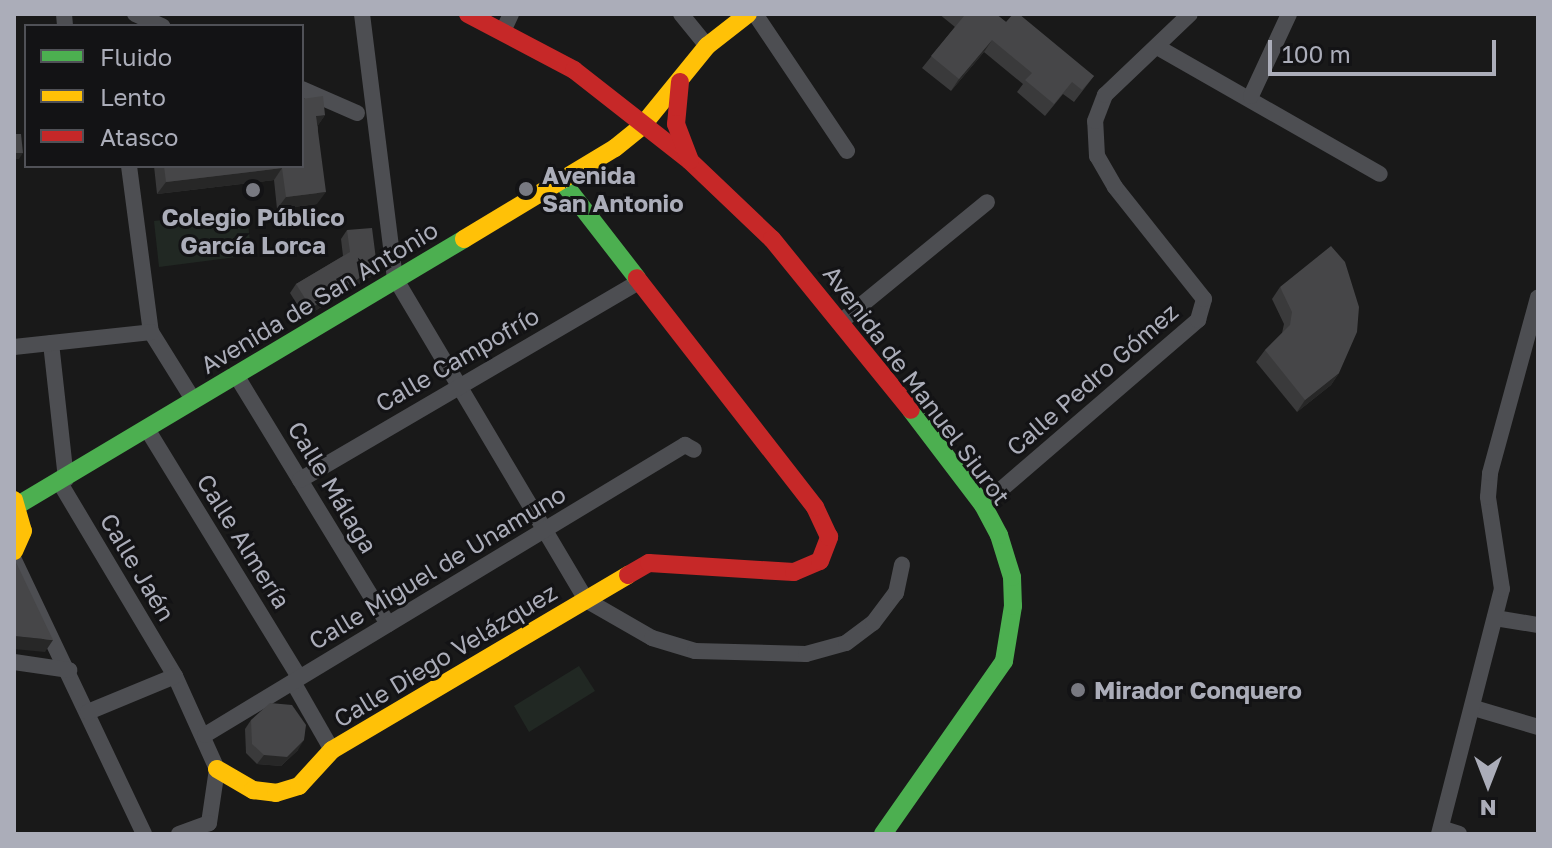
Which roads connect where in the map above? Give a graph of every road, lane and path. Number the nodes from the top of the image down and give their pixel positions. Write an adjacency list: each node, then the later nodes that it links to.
1 (135, 14): 10 (street)
2 (362, 14): 24 (street)
3 (468, 14): 9 (street, Avenida de Manuel Siurot)
4 (681, 14): 11 (street)
5 (748, 14): 11 (street)
6 (755, 14): 18 (street)
7 (1190, 14): 12 (street)
8 (1289, 14): 15 (street)
9 (508, 22): 17 (street, Avenida de Manuel Siurot)
10 (158, 24)
11 (707, 46): 13 (street)
12 (1159, 48): 15 (street); 39 (street, Calle Pedro Gómez)
13 (681, 77): 17 (street); 19 (street, Avenida de Manuel Siurot)
14 (304, 90): 16 (street)
15 (1251, 96): 21 (street)
16 (357, 113)
17 (642, 126): 19 (street, Avenida de Manuel Siurot); 22 (street, Avenida de San Antonio)
18 (847, 151)
19 (690, 161): 27 (street, Avenida de Manuel Siurot)
20 (129, 168): 28 (street)
21 (1380, 174)
22 (561, 180): 24 (street, Avenida de San Antonio); 25 (street)
23 (987, 202): 27 (street)
24 (395, 278): 31 (street, Avenida de San Antonio); 32 (street)
25 (640, 281): 32 (street, Calle Campofrío); 44 (street)
26 (1538, 297): 45 (street)
27 (843, 320): 39 (street, Avenida de Manuel Siurot)
28 (151, 332): 29 (street); 33 (street)
29 (51, 343): 30 (street); 37 (street)
30 (14, 347)
31 (236, 375): 33 (street, Avenida de San Antonio); 36 (street, Calle Málaga)
32 (460, 383): 36 (street, Calle Campofrío); 40 (street)
33 (194, 401): 34 (street, Avenida de San Antonio)
34 (147, 429): 37 (street, Avenida de San Antonio); 51 (street, Calle Almería)
35 (694, 450): 40 (street, Calle Miguel de Unamuno)
36 (300, 480): 46 (street, Calle Málaga)
37 (63, 481): 38 (street, Avenida de San Antonio); 50 (street, Calle Jaén)
38 (16, 503): 41 (street)
39 (983, 505): 61 (street, Avenida de Manuel Siurot)
40 (545, 530): 44 (street); 46 (street, Calle Miguel de Unamuno)
41 (14, 551)
42 (14, 560): 49 (street)
43 (902, 565): 44 (street, Calle Diego Velázquez)
44 (586, 600): 56 (street, Calle Diego Velázquez)
45 (1495, 618): 47 (street); 52 (street)
46 (388, 624): 51 (street, Calle Miguel de Unamuno)
47 (1538, 625)
48 (14, 662): 49 (street)
49 (69, 670): 53 (street)
50 (175, 676): 53 (street); 55 (street, Calle Jaén)
51 (296, 680): 55 (street, Calle Miguel de Unamuno); 56 (street, Calle Almería)
52 (1474, 708): 54 (street); 58 (street)
53 (88, 712): 59 (street)
54 (1538, 727)
55 (205, 735): 57 (street, Calle Jaén)
56 (332, 750): 57 (street, Calle Diego Velázquez)
57 (217, 769): 60 (street)
58 (1440, 831): 62 (street)
59 (141, 834)
60 (179, 834)
61 (883, 834)
62 (1459, 834)

